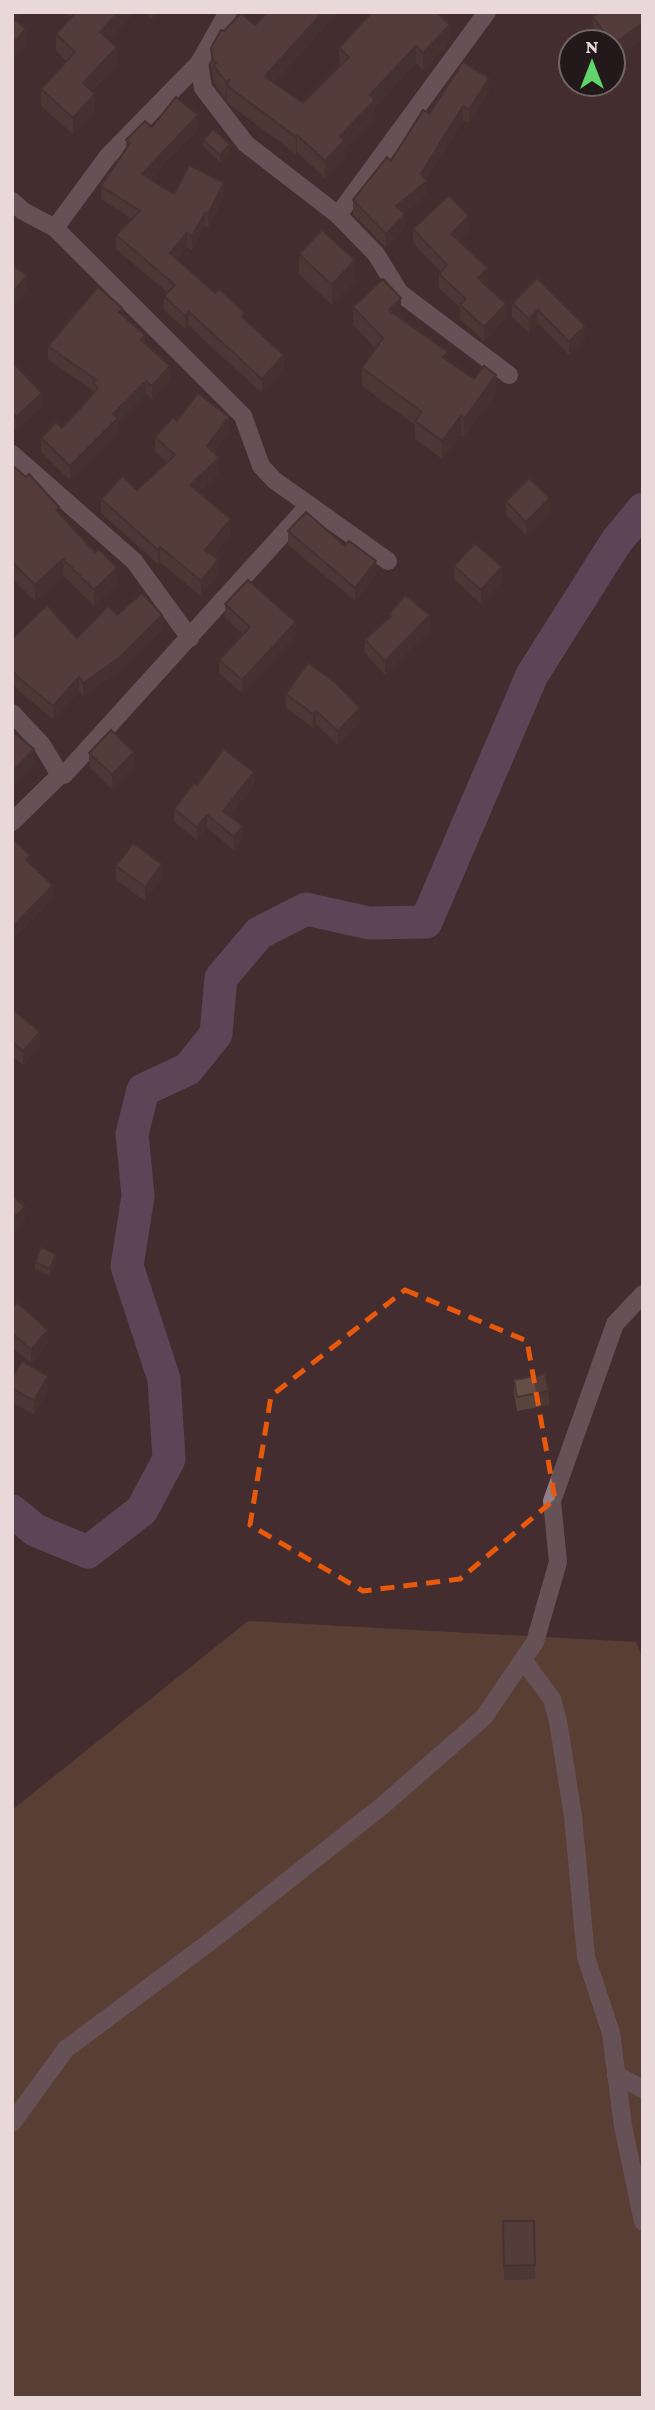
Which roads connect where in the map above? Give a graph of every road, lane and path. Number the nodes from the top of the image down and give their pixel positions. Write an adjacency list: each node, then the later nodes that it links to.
1 (228, 12): 3 (street)
2 (479, 17): 7 (street)
3 (199, 63): 4 (street); 5 (street)
4 (180, 85): 5 (street); 8 (street)
5 (203, 88): 7 (street)
6 (12, 201): 8 (street)
7 (338, 215): 9 (street)
8 (55, 228): 11 (street)
9 (509, 375)
10 (12, 454): 13 (street)
11 (309, 505): 12 (street); 13 (street)
12 (388, 561)
13 (190, 638): 15 (street)
14 (12, 713): 15 (street)
15 (60, 775): 16 (street)
16 (12, 821)
17 (643, 1294): 18 (street)
18 (523, 1660): 19 (street); 21 (street)
19 (616, 2075): 20 (street); 22 (street)
20 (643, 2089)
21 (12, 2123)
22 (643, 2222)

